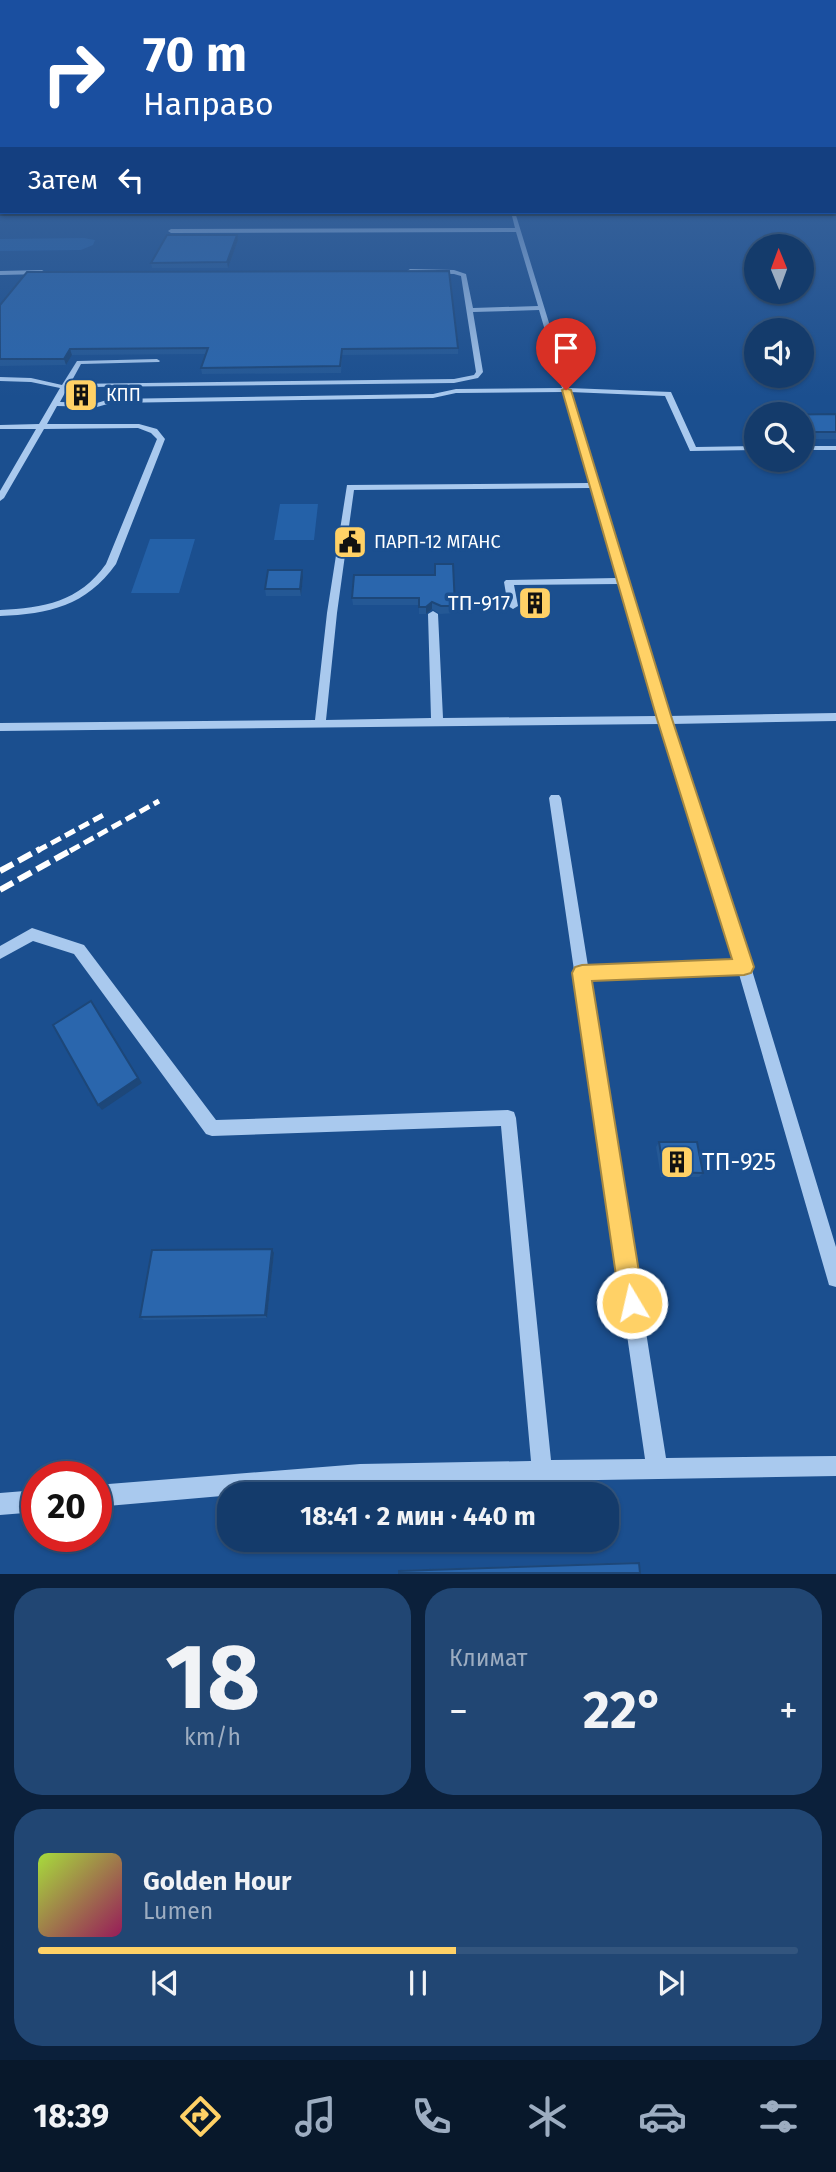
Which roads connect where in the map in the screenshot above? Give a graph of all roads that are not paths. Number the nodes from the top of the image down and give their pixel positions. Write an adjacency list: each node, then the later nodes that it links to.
1 (525, 249): 5 (street)
2 (405, 271): 6 (street)
3 (57, 272): 4 (street)
4 (0, 273)
5 (542, 308): 6 (street); 10 (street)
6 (469, 310): 9 (street)
7 (157, 361): 9 (street)
8 (0, 379): 9 (street)
9 (64, 387): 11 (street)
10 (566, 390): 11 (street); 14 (street); 17 (street)
11 (55, 404): 12 (street)
12 (42, 425): 13 (street); 18 (street); 21 (street)
13 (0, 427)
14 (744, 448)
15 (814, 448): 16 (street)
16 (836, 448)
17 (595, 485): 19 (street); 25 (street)
18 (0, 498)
19 (625, 581): 20 (street); 24 (street)
20 (513, 606)
21 (0, 613)
22 (433, 614): 26 (street)
23 (836, 717): 24 (street)
24 (664, 719): 26 (street); 30 (street)
25 (320, 722): 26 (street); 27 (street)
26 (437, 722)
27 (0, 727)
28 (555, 799): 31 (street)
29 (0, 953): 35 (street)
30 (744, 967): 31 (street); 32 (street)
31 (582, 973): 34 (street)
32 (836, 1278)
33 (836, 1466): 34 (street)
34 (657, 1468): 35 (street)
35 (542, 1470): 36 (street)
36 (112, 1495)
37 (21, 1502): 38 (street)
38 (0, 1504)

